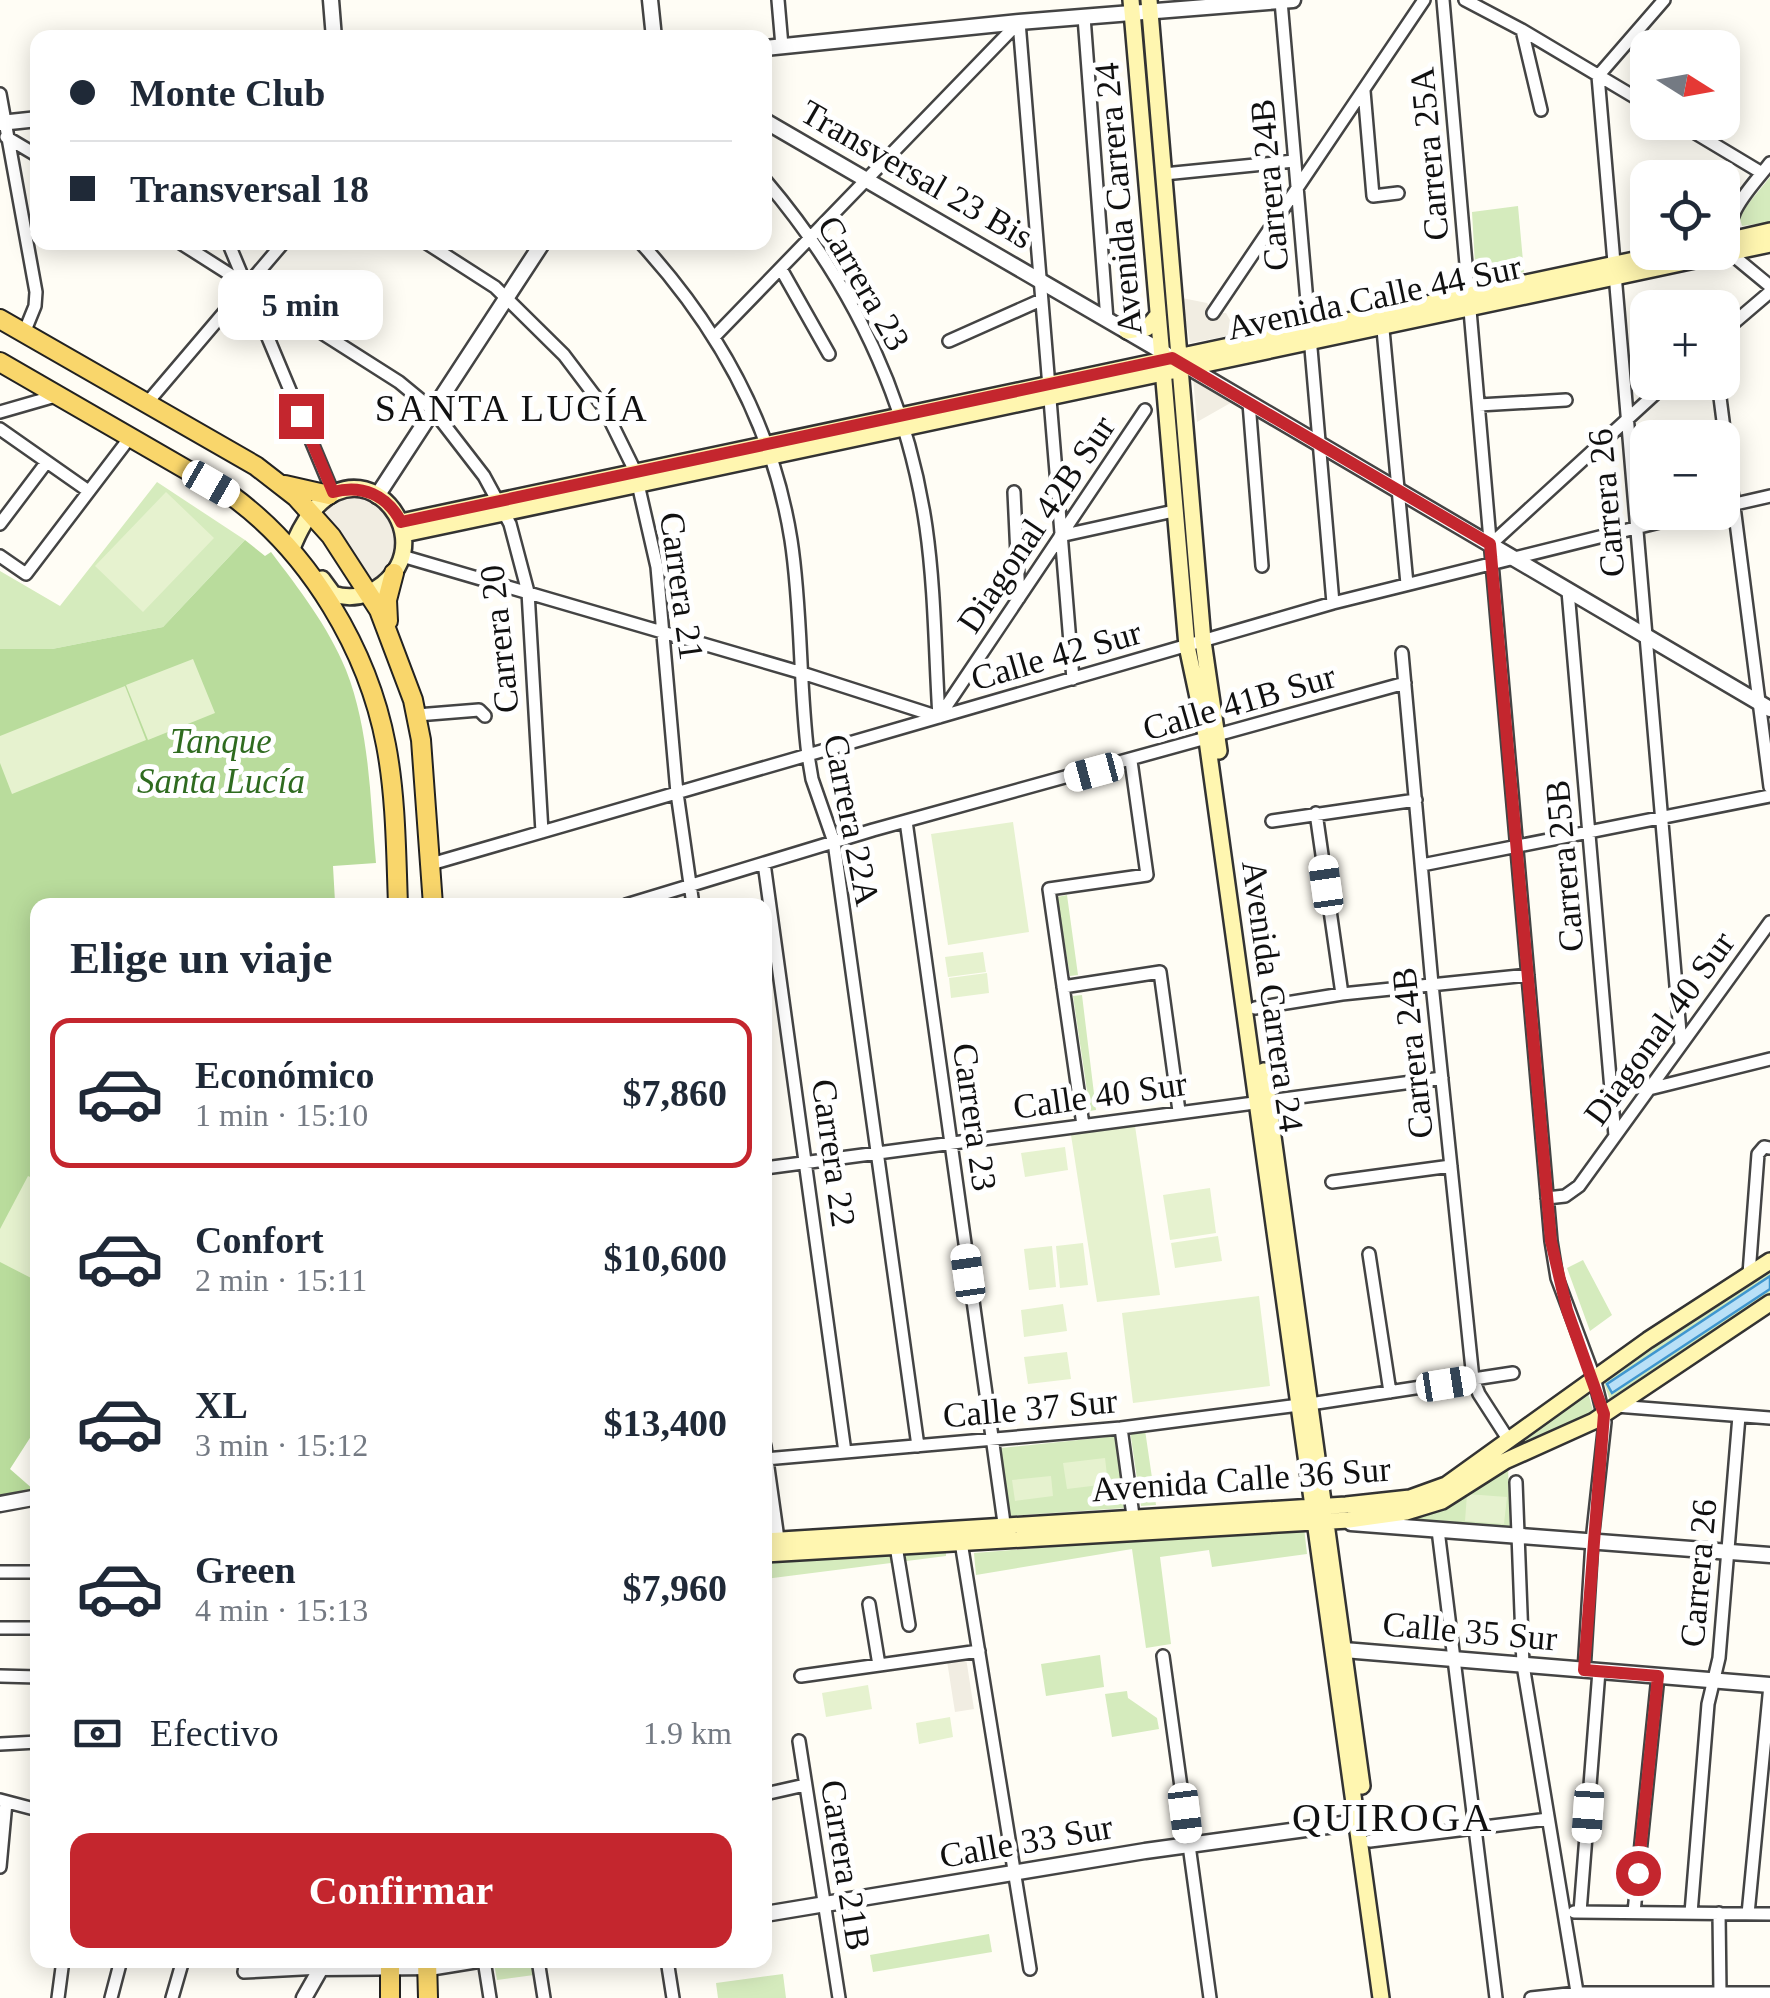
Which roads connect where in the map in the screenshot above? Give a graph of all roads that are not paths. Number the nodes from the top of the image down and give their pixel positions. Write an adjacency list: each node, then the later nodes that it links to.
1 (332, 0): 14 (street)
2 (650, 0): 15 (street)
3 (778, 0): 17 (street)
4 (1293, 0): 9 (street)
5 (1424, 0): 20 (street)
6 (1443, 0): 58 (street, Carrera 25A)
7 (1465, 0): 16 (street)
8 (1664, 0): 19 (street)
9 (1281, 1): 11 (street); 29 (street, Carrera 24B)
10 (1132, 6): 11 (street); 12 (street); 60 (main road, Avenida Carrera 24)
11 (1150, 6): 31 (main road, Avenida Carrera 24)
12 (1084, 17): 13 (street); 63 (street)
13 (1019, 22): 17 (street); 32 (street); 53 (street)
14 (334, 30)
15 (653, 30)
16 (1522, 30): 19 (street); 23 (street)
17 (782, 46): 18 (street)
18 (772, 47)
19 (1598, 76): 22 (street); 52 (street, Carrera 26)
20 (1364, 89): 33 (street); 35 (street)
21 (0, 94): 26 (street)
22 (1630, 95)
23 (1541, 110)
24 (30, 121): 26 (street)
25 (772, 125): 32 (street, Transversal 23 Bis)
26 (4, 128): 28 (street); 66 (street)
27 (1712, 140): 30 (street)
28 (30, 149)
29 (1294, 161): 31 (street); 33 (street, Carrera 24B)
30 (1766, 168): 36 (street)
31 (1164, 174): 72 (main road, Avenida Carrera 24)
32 (866, 180): 38 (street); 53 (street, Transversal 23 Bis)
33 (1297, 188): 59 (street); 67 (street, Carrera 24B)
34 (772, 189): 38 (street, Carrera 23)
35 (1398, 193)
36 (1740, 203)
37 (1770, 231): 39 (main road, Avenida Calle 44 Sur)
38 (810, 238): 51 (street); 84 (street, Carrera 23)
39 (1740, 241)
40 (1770, 244): 41 (main road, Avenida Calle 44 Sur)
41 (1740, 245)
42 (191, 250): 54 (street, Carrera 20)
43 (231, 250): 54 (street)
44 (277, 250): 54 (street)
45 (437, 250): 56 (street, Carrera 21)
46 (538, 250): 56 (street)
47 (646, 250): 68 (street, Carrera 22A)
48 (1740, 258): 55 (street)
49 (1630, 266): 52 (main road, Avenida Calle 44 Sur)
50 (1630, 267): 52 (main road, Avenida Calle 44 Sur)
51 (780, 268): 68 (street); 70 (street)
52 (1614, 271): 58 (main road, Avenida Calle 44 Sur); 83 (street, Carrera 26)
53 (1039, 280): 57 (street); 63 (street, Transversal 23 Bis)
54 (246, 287): 77 (street); 80 (street, Carrera 20); 96 (street)
55 (1770, 289): 61 (street)
56 (507, 298): 80 (street); 91 (street, Carrera 21)
57 (1041, 300): 69 (street); 73 (street)
58 (1470, 301): 64 (main road, Avenida Calle 44 Sur); 79 (street, Carrera 25A)
59 (1213, 313)
60 (1158, 316): 65 (main road); 72 (main road, Avenida Carrera 24)
61 (1740, 316)
62 (0, 319): 66 (main road)
63 (1107, 320): 65 (street, Transversal 23 Bis)
64 (1382, 320): 67 (main road, Avenida Calle 44 Sur); 94 (street)
65 (1126, 331): 72 (street, Transversal 23 Bis)
66 (24, 333): 77 (main road)
67 (1309, 335): 72 (main road, Avenida Calle 44 Sur); 87 (street, Carrera 24B)
68 (715, 336): 88 (street, Carrera 22A)
69 (949, 340)
70 (829, 354)
71 (0, 362): 74 (main road)
72 (1172, 362): 73 (main road, Avenida Calle 44 Sur); 78 (street, Transversal 23 Bis); 101 (main road, Avenida Carrera 24); 125 (main road, Avenida Carrera 24)
73 (1048, 390): 84 (main road, Avenida Calle 44 Sur); 108 (street)
74 (58, 395): 82 (street); 86 (main road)
75 (1566, 400): 79 (street)
76 (1648, 400): 83 (street)
77 (148, 403): 92 (main road)
78 (1250, 403): 87 (street, Transversal 23 Bis); 115 (street)
79 (1479, 405): 109 (street, Carrera 25A)
80 (433, 410): 97 (street); 100 (street, Carrera 20)
81 (1145, 410): 108 (street, Diagonal 42B Sur)
82 (0, 412)
83 (1626, 420): 90 (street, Carrera 26); 109 (street)
84 (902, 422): 88 (main road, Avenida Calle 44 Sur); 133 (street, Carrera 23)
85 (0, 429): 89 (street)
86 (130, 436): 93 (street); 110 (main road)
87 (1318, 444): 94 (street, Transversal 23 Bis); 121 (street, Carrera 24B)
88 (767, 450): 91 (main road, Avenida Calle 44 Sur); 127 (street, Carrera 22A)
89 (46, 463): 93 (street); 103 (street)
90 (1630, 463)
91 (637, 477): 100 (main road, Avenida Calle 44 Sur); 123 (street, Carrera 21)
92 (280, 484): 96 (main road); 102 (main road)
93 (87, 490): 111 (street)
94 (1398, 490): 109 (street, Transversal 23 Bis); 116 (street)
95 (1014, 492): 120 (street)
96 (331, 494): 97 (main road); 102 (main road)
97 (378, 496): 104 (main road)
98 (1770, 496): 99 (street)
99 (1740, 503)
100 (501, 507): 104 (main road, Avenida Calle 44 Sur); 119 (street, Carrera 20)
101 (1174, 511): 108 (street); 125 (main road, Avenida Carrera 24)
102 (310, 512): 110 (main road); 118 (main road)
103 (0, 524)
104 (402, 528): 114 (main road)
105 (1630, 529): 112 (street, Calle 42 Sur)
106 (1636, 530): 124 (street, Carrera 26)
107 (1732, 530): 130 (street)
108 (1060, 536): 120 (street, Diagonal 42B Sur); 128 (street)
109 (1490, 544): 112 (street, Transversal 23 Bis); 113 (street, Carrera 25A)
110 (292, 547): 118 (main road); 153 (main road)
111 (0, 556)
112 (1512, 557): 113 (street, Calle 42 Sur); 117 (street, Transversal 23 Bis)
113 (1492, 562): 116 (street, Calle 42 Sur); 148 (street, Carrera 25A)
114 (398, 564): 118 (main road); 119 (street); 122 (main road)
115 (1262, 566)
116 (1406, 584): 121 (street, Calle 42 Sur)
117 (1568, 591): 124 (street, Transversal 23 Bis); 146 (street, Carrera 25B)
118 (370, 592): 122 (main road)
119 (528, 592): 123 (street); 145 (street, Carrera 20)
120 (1019, 598): 133 (street, Diagonal 42B Sur)
121 (1333, 603): 125 (street, Calle 42 Sur)
122 (388, 631): 131 (main road)
123 (664, 634): 127 (street); 138 (street, Carrera 21)
124 (1645, 636): 130 (street, Transversal 23 Bis); 142 (street, Carrera 26)
125 (1195, 643): 128 (street, Calle 42 Sur); 134 (main road, Avenida Carrera 24)
126 (1402, 653): 129 (street, Carrera 24B)
127 (801, 673): 133 (street); 135 (street, Carrera 22A)
128 (1073, 678): 133 (street, Calle 42 Sur)
129 (1405, 684): 134 (street, Calle 41B Sur); 140 (street, Carrera 24B)
130 (1765, 706): 137 (street)
131 (417, 715): 132 (street); 150 (main road)
132 (485, 716)
133 (939, 718): 135 (street, Calle 42 Sur)
134 (1212, 738): 136 (street, Calle 41B Sur); 164 (main road, Avenida Carrera 24); 169 (main road, Avenida Carrera 24)
135 (808, 755): 138 (street, Calle 42 Sur); 147 (street, Carrera 22A)
136 (1131, 762): 143 (street, Calle 41B Sur); 162 (street)
137 (1770, 787)
138 (677, 793): 145 (street, Calle 42 Sur); 152 (street, Carrera 21)
139 (1770, 796): 142 (street)
140 (1416, 800): 141 (street); 151 (street, Carrera 24B)
141 (1316, 812): 144 (street); 163 (street)
142 (1662, 818): 146 (street); 165 (street, Carrera 26)
143 (906, 821): 147 (street, Calle 41B Sur); 173 (street, Carrera 23)
144 (1272, 821)
145 (542, 832): 150 (street, Calle 42 Sur)
146 (1589, 832): 148 (street); 172 (street, Carrera 25B)
147 (834, 842): 149 (street, Calle 41B Sur); 175 (street, Carrera 22A)
148 (1516, 847): 151 (street); 160 (street, Carrera 25A)
149 (764, 863): 152 (street, Calle 41B Sur); 157 (street, Carrera 22)
150 (431, 864): 154 (main road)
151 (1422, 866): 161 (street, Carrera 24B)
152 (690, 887): 155 (street, Calle 41B Sur); 156 (street, Carrera 21)
153 (398, 898)
154 (433, 898)
155 (651, 898)
156 (691, 898)
157 (769, 898)
158 (772, 922): 176 (street, Carrera 22)
159 (1770, 922): 165 (street, Diagonal 40 Sur)
160 (1528, 975): 161 (street); 180 (street, Carrera 25A)
161 (1432, 984): 163 (street); 167 (street, Carrera 24B)
162 (1063, 987): 170 (street); 171 (street)
163 (1342, 994): 164 (street)
164 (1255, 1008): 169 (main road, Avenida Carrera 24)
165 (1682, 1044): 168 (street, Diagonal 40 Sur)
166 (1770, 1059): 168 (street)
167 (1442, 1078): 169 (street, Calle 40 Sur); 177 (street, Carrera 24B)
168 (1649, 1089): 172 (street, Diagonal 40 Sur)
169 (1263, 1101): 170 (street, Calle 40 Sur); 189 (main road, Avenida Carrera 24)
170 (1179, 1111): 171 (street, Calle 40 Sur)
171 (1083, 1125): 173 (street, Calle 40 Sur)
172 (1615, 1136): 180 (street, Diagonal 40 Sur)
173 (950, 1144): 175 (street, Calle 40 Sur); 194 (street, Carrera 23)
174 (1767, 1148): 183 (street)
175 (877, 1153): 176 (street, Calle 40 Sur); 196 (street, Carrera 22A)
176 (805, 1163): 178 (street, Calle 40 Sur); 197 (street, Carrera 22)
177 (1451, 1166): 179 (street); 187 (street, Carrera 24B)
178 (772, 1167)
179 (1332, 1182)
180 (1547, 1198): 186 (street, Carrera 25A)
181 (1369, 1254): 188 (street)
182 (1770, 1261): 183 (main road, Avenida Calle 36 Sur)
183 (1749, 1274): 186 (main road, Avenida Calle 36 Sur)
184 (1770, 1303): 190 (main road, Avenida Calle 36 Sur)
185 (1513, 1373): 187 (street, Calle 37 Sur)
186 (1594, 1378): 190 (street, Carrera 25A); 195 (main road, Avenida Calle 36 Sur)
187 (1474, 1379): 188 (street, Calle 37 Sur); 195 (street, Carrera 24B)
188 (1390, 1392): 189 (street, Calle 37 Sur)
189 (1304, 1405): 193 (street, Calle 37 Sur); 202 (main road, Avenida Carrera 24)
190 (1610, 1410): 191 (street); 202 (main road, Avenida Calle 36 Sur); 207 (street, Carrera 25A)
191 (1739, 1416): 192 (street); 211 (street, Carrera 26)
192 (1770, 1418)
193 (1121, 1428): 194 (street, Calle 37 Sur); 203 (street)
194 (992, 1439): 196 (street, Calle 37 Sur); 205 (street, Carrera 23)
195 (1508, 1439): 202 (main road, Avenida Calle 36 Sur)
196 (918, 1446): 197 (street, Calle 37 Sur)
197 (845, 1452): 198 (street, Calle 37 Sur)
198 (772, 1455)
199 (1516, 1482): 206 (street)
200 (30, 1498): 201 (street)
201 (0, 1504)
202 (1319, 1514): 203 (main road, Avenida Calle 36 Sur); 204 (street); 219 (main road, Avenida Carrera 24); 240 (main road, Avenida Carrera 24)
203 (1134, 1524): 205 (main road, Avenida Calle 36 Sur)
204 (1438, 1530): 206 (street); 222 (street)
205 (1005, 1532): 208 (main road, Avenida Calle 36 Sur); 210 (main road, Avenida Calle 36 Sur)
206 (1518, 1536): 207 (street); 224 (street)
207 (1592, 1540): 211 (street); 225 (street, Carrera 25A)
208 (961, 1542): 209 (main road, Avenida Calle 36 Sur); 220 (street)
209 (896, 1546): 210 (main road, Avenida Calle 36 Sur); 216 (street)
210 (772, 1547)
211 (1726, 1552): 212 (street); 230 (street, Carrera 26)
212 (1770, 1555)
213 (0, 1572): 214 (street)
214 (30, 1572)
215 (869, 1604): 223 (street)
216 (909, 1625)
217 (0, 1628): 218 (street)
218 (30, 1628)
219 (1344, 1650): 222 (street, Calle 35 Sur); 242 (main road, Avenida Carrera 24)
220 (978, 1651): 223 (street); 245 (street)
221 (1162, 1656): 243 (street)
222 (1454, 1659): 224 (street, Calle 35 Sur); 241 (street)
223 (879, 1665): 227 (street)
224 (1523, 1665): 225 (street, Calle 35 Sur); 239 (street)
225 (1592, 1671): 228 (street, Calle 35 Sur); 248 (street, Carrera 25A)
226 (0, 1676): 229 (street)
227 (801, 1676)
228 (1658, 1676): 230 (street, Calle 35 Sur); 249 (street)
229 (30, 1677)
230 (1714, 1681): 231 (street, Calle 35 Sur); 251 (street, Carrera 26)
231 (1770, 1686): 253 (street)
232 (799, 1741): 235 (street, Carrera 21B)
233 (30, 1742): 234 (street)
234 (0, 1744)
235 (806, 1785): 236 (street); 246 (street, Carrera 21B)
236 (772, 1792)
237 (3, 1801): 238 (street); 244 (street)
238 (30, 1808)
239 (1548, 1820): 241 (street); 247 (street)
240 (1357, 1822): 243 (street, Calle 33 Sur); 279 (main road, Avenida Carrera 24)
241 (1474, 1828): 242 (street); 281 (street)
242 (1370, 1842): 280 (main road, Avenida Carrera 24)
243 (1189, 1844): 245 (street, Calle 33 Sur); 278 (street)
244 (0, 1867)
245 (1014, 1874): 246 (street, Calle 33 Sur); 264 (street)
246 (824, 1905): 250 (street, Calle 33 Sur); 277 (street, Carrera 21B)
247 (1564, 1912): 248 (street); 267 (street)
248 (1580, 1912): 249 (street)
249 (1634, 1912): 251 (street)
250 (772, 1913)
251 (1692, 1913): 252 (street)
252 (1719, 1914): 253 (street); 265 (street)
253 (1748, 1914): 254 (street)
254 (1770, 1914)
255 (63, 1968): 268 (street)
256 (120, 1968): 269 (street)
257 (181, 1968): 270 (street)
258 (321, 1968): 271 (street)
259 (390, 1968): 272 (main road)
260 (427, 1968): 273 (main road)
261 (483, 1968): 274 (street)
262 (539, 1968): 275 (street)
263 (668, 1968): 276 (street)
264 (1030, 1969)
265 (1720, 1993): 266 (street); 267 (street)
266 (1770, 1993)
267 (1578, 1996): 282 (street)
268 (58, 1998)
269 (111, 1998)
270 (172, 1998)
271 (304, 1998)
272 (390, 1998)
273 (428, 1998)
274 (490, 1998)
275 (544, 1998)
276 (673, 1998)
277 (839, 1998)
278 (1210, 1998)
279 (1381, 1998)
280 (1392, 1998)
281 (1496, 1998)
282 (1531, 1998)

